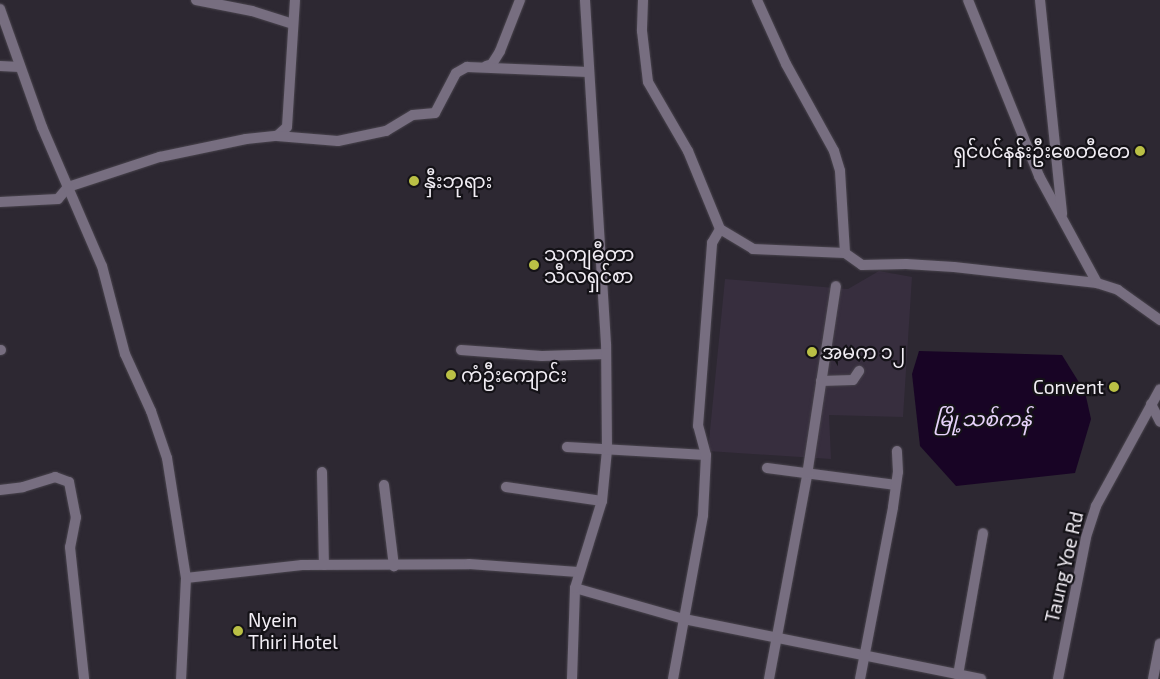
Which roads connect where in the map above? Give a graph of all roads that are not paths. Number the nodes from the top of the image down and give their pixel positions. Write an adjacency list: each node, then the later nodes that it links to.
1 (196, 0): 10 (street)
2 (295, 0): 10 (street)
3 (520, 0): 12 (street)
4 (585, 0): 14 (street)
5 (643, 0): 19 (street)
6 (757, 0): 20 (street)
7 (968, 0): 18 (street)
8 (1040, 0): 18 (street)
9 (0, 9): 13 (street)
10 (293, 24): 15 (street)
11 (0, 66): 13 (street)
12 (485, 66): 14 (street); 15 (street)
13 (20, 67): 16 (street)
14 (588, 72): 25 (street)
15 (277, 136): 16 (street)
16 (68, 187): 17 (street); 47 (street)
17 (0, 202)
18 (1064, 225): 21 (street)
19 (720, 229): 20 (street); 34 (street)
20 (845, 253): 21 (street)
21 (1097, 283): 23 (street)
22 (836, 286): 27 (street)
23 (1160, 320)
24 (461, 350): 25 (street)
25 (606, 354): 32 (street)
26 (859, 371): 27 (street)
27 (821, 381): 37 (street)
28 (1160, 389): 29 (street, Taung Yoe Rd)
29 (1151, 404): 30 (street); 61 (street, Taung Yoe Rd)
30 (1160, 422)
31 (567, 447): 32 (street)
32 (607, 450): 34 (street); 42 (street)
33 (896, 450): 39 (street)
34 (706, 455): 49 (street)
35 (767, 468): 37 (street)
36 (322, 472): 44 (street)
37 (807, 475): 39 (street); 50 (street)
38 (384, 485): 45 (street)
39 (896, 485): 52 (street)
40 (506, 487): 42 (street)
41 (0, 490): 54 (street)
42 (602, 501): 46 (street)
43 (982, 533): 53 (street)
44 (324, 566): 45 (street); 47 (street)
45 (394, 566): 46 (street)
46 (578, 572): 48 (street)
47 (186, 578): 55 (street)
48 (575, 588): 49 (street); 56 (street)
49 (684, 619): 50 (street); 57 (street)
50 (777, 638): 52 (street); 58 (street)
51 (1160, 644): 62 (street)
52 (865, 656): 53 (street); 59 (street)
53 (953, 676): 60 (street)
54 (84, 679)
55 (181, 679)
56 (572, 679)
57 (673, 679)
58 (769, 679)
59 (860, 679)
60 (981, 679)
61 (1058, 679)
62 (1153, 679)

